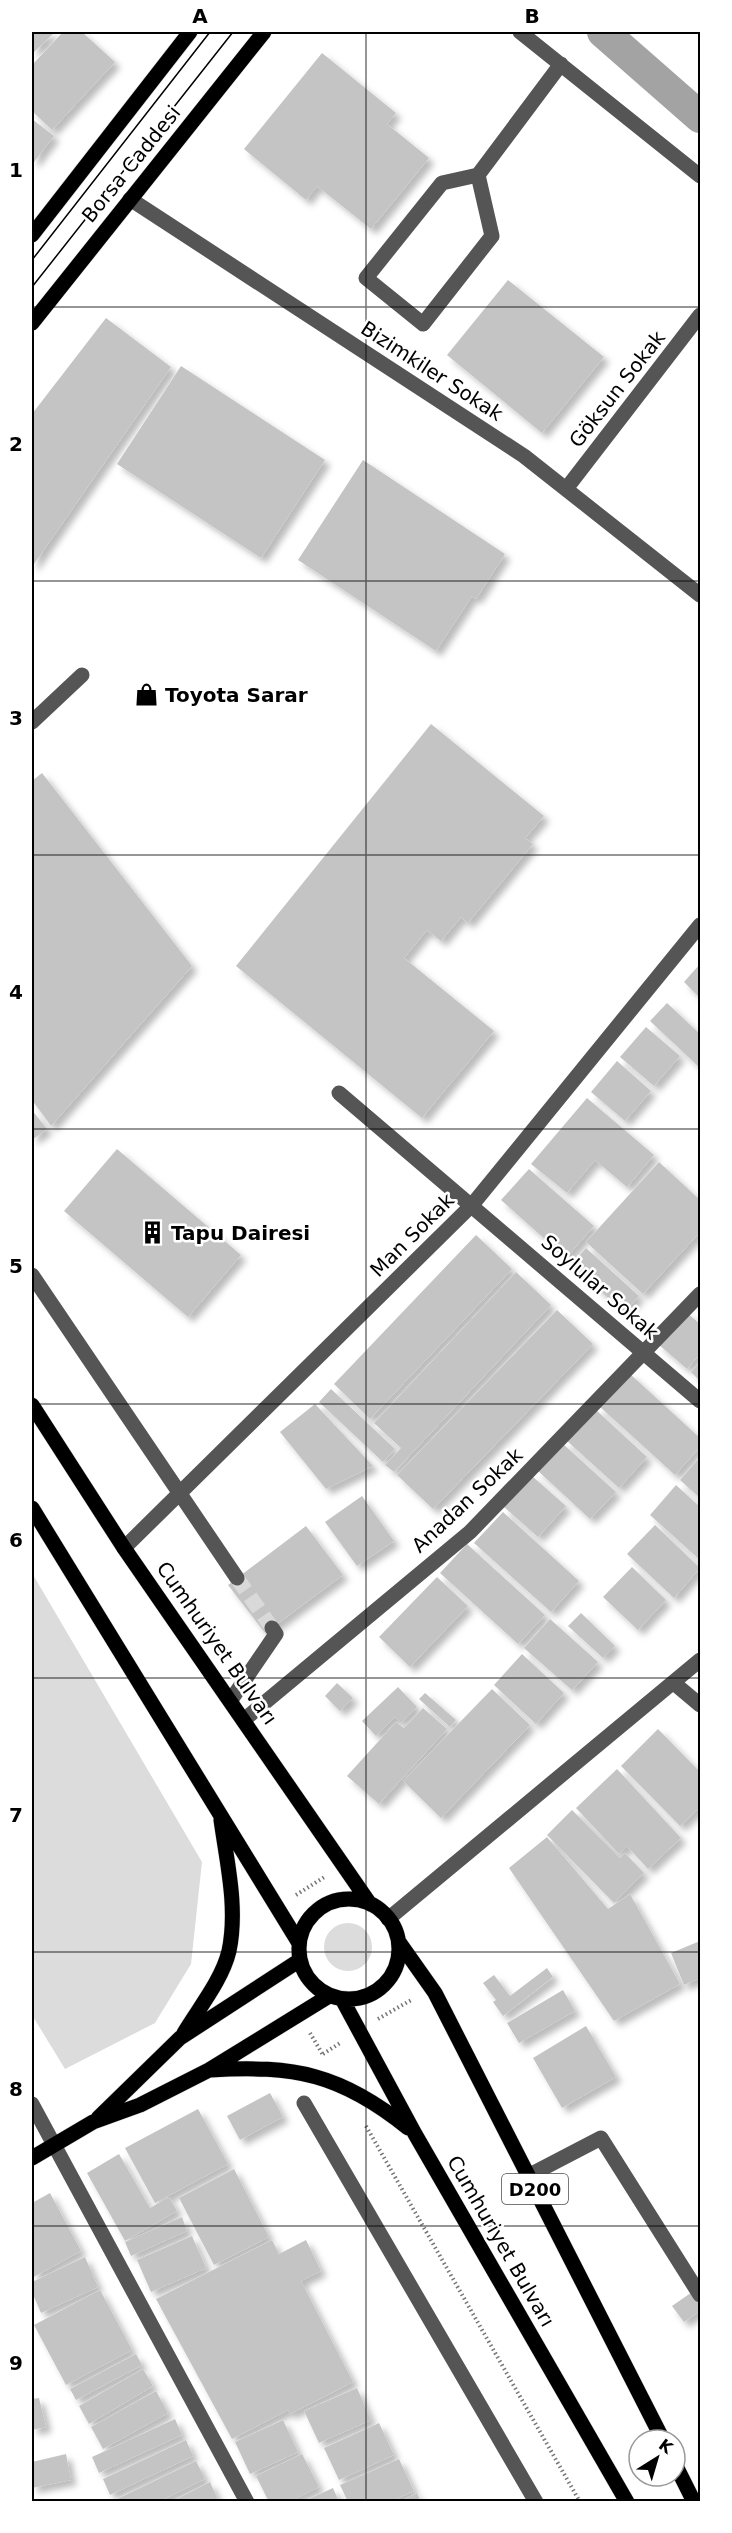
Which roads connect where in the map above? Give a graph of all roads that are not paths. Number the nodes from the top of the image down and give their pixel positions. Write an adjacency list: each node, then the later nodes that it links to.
1 (190, 32): 8 (main road, Borsa Caddesi)
2 (264, 32): 7 (main road, Borsa Caddesi)
3 (520, 32): 4 (street)
4 (561, 64): 5 (street); 6 (street)
5 (478, 175): 5 (street)
6 (700, 176)
7 (130, 199): 10 (main road, Borsa Caddesi); 11 (street, Bizimkiler Sokak)
8 (32, 235)
9 (700, 315): 11 (street, Göksun Sokak)
10 (32, 323)
11 (566, 489): 12 (street, Bizimkiler Sokak)
12 (700, 595)
13 (82, 675): 14 (street)
14 (32, 722)
15 (700, 925): 17 (street, Man Sokak)
16 (339, 1093): 17 (street, Soylular Sokak)
17 (472, 1205): 20 (street, Soylular Sokak); 23 (street, Man Sokak)
18 (32, 1275): 23 (street)
19 (700, 1294): 20 (street, Anadan Sokak)
20 (644, 1353): 21 (street, Soylular Sokak); 32 (street, Anadan Sokak)
21 (700, 1401)
22 (32, 1405): 25 (main road, Cumhuriyet Bulvarı)
23 (179, 1494): 25 (street, Man Sokak); 26 (street)
24 (32, 1508): 33 (main road)
25 (124, 1548): 30 (main road, Cumhuriyet Bulvarı)
26 (237, 1578)
27 (272, 1628): 30 (street)
28 (700, 1660): 29 (street)
29 (675, 1684): 31 (street); 35 (street)
30 (231, 1700): 32 (main road, Cumhuriyet Bulvarı)
31 (700, 1705)
32 (245, 1719): 34 (main road, Cumhuriyet Bulvarı)
33 (221, 1815): 37 (main road); 40 (main road)
34 (370, 1904): 35 (main road); 37 (main road)
35 (388, 1919): 36 (main road)
36 (399, 1942): 39 (main road); 48 (main road, D200)
37 (299, 1943): 38 (main road)
38 (300, 1960): 39 (main road); 40 (main road)
39 (335, 1998): 41 (main road); 45 (main road, Cumhuriyet Bulvarı)
40 (180, 2038): 44 (main road)
41 (209, 2070): 44 (main road); 45 (main road)
42 (304, 2103): 53 (street)
43 (32, 2104): 46 (street)
44 (93, 2122): 46 (main road)
45 (415, 2134): 54 (main road, Cumhuriyet Bulvarı)
46 (52, 2144): 47 (main road); 52 (street)
47 (32, 2158)
48 (528, 2176): 49 (street); 50 (main road, D200)
49 (700, 2295)
50 (657, 2428)
51 (687, 2488): 55 (main road)
52 (247, 2502)
53 (536, 2502)
54 (627, 2502)
55 (694, 2502)

